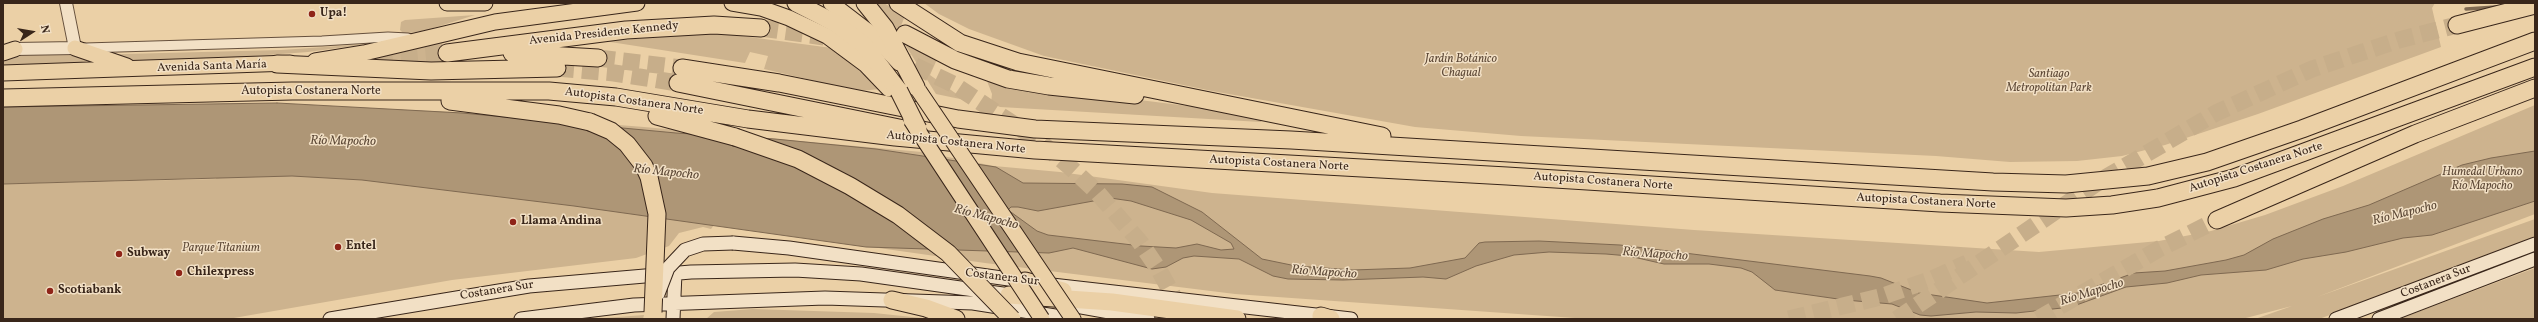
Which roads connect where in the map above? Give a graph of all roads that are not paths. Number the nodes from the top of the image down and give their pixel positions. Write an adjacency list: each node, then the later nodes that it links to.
1 (66, 3): 16 (street)
2 (447, 3): 3 (main road)
3 (485, 3)
4 (637, 3): 14 (main road, Avenida Santa María)
5 (732, 3): 26 (main road)
6 (796, 3): 26 (highway)
7 (832, 3): 25 (main road)
8 (865, 3): 25 (highway)
9 (898, 3): 30 (highway)
10 (2535, 5): 11 (highway)
11 (2457, 25)
12 (761, 28): 18 (highway, Avenida Presidente Kennedy)
13 (905, 34): 30 (highway)
14 (420, 39): 16 (street, Avenida Santa María); 19 (main road, Avenida Santa María)
15 (2535, 41): 33 (highway, Autopista Costanera Norte)
16 (75, 48): 17 (street, Avenida Santa María); 22 (main road)
17 (7, 50)
18 (598, 58)
19 (277, 64): 21 (highway); 22 (main road, Avenida Santa María)
20 (2535, 67): 32 (highway, Autopista Costanera Norte)
21 (557, 68)
22 (141, 70): 23 (main road, Avenida Santa María)
23 (3, 73)
24 (2535, 88): 34 (highway)
25 (917, 89): 51 (main road, bridge)
26 (895, 91): 31 (highway, bridge)
27 (480, 92): 28 (highway, Autopista Costanera Norte); 32 (highway, Autopista Costanera Norte); 49 (highway, bridge)
28 (378, 93): 29 (highway, Autopista Costanera Norte); 43 (highway, bridge)
29 (3, 98)
30 (1205, 100): 33 (highway)
31 (918, 129): 50 (main road, bridge)
32 (966, 144): 33 (highway, Autopista Costanera Norte)
33 (1441, 148)
34 (2217, 220)
35 (2535, 244): 55 (main road, Costanera Sur)
36 (2535, 259): 56 (main road, Costanera Sur)
37 (675, 272): 39 (main road, Costanera Sur); 42 (main road); 45 (main road, Costanera Sur)
38 (1025, 281): 41 (highway); 43 (main road, Costanera Sur, bridge); 44 (main road, Costanera Sur)
39 (1009, 295): 41 (highway); 52 (main road, Costanera Sur)
40 (892, 300): 42 (main road); 48 (highway); 51 (main road)
41 (1112, 302): 53 (highway)
42 (674, 303): 46 (main road); 47 (main road)
43 (653, 316)
44 (1326, 318): 54 (main road, Costanera Sur)
45 (330, 319)
46 (521, 319)
47 (673, 319)
48 (956, 319)
49 (1012, 319)
50 (1042, 319)
51 (1073, 319)
52 (1148, 319)
53 (1237, 319)
54 (1352, 319)
55 (2336, 319)
56 (2380, 319)

